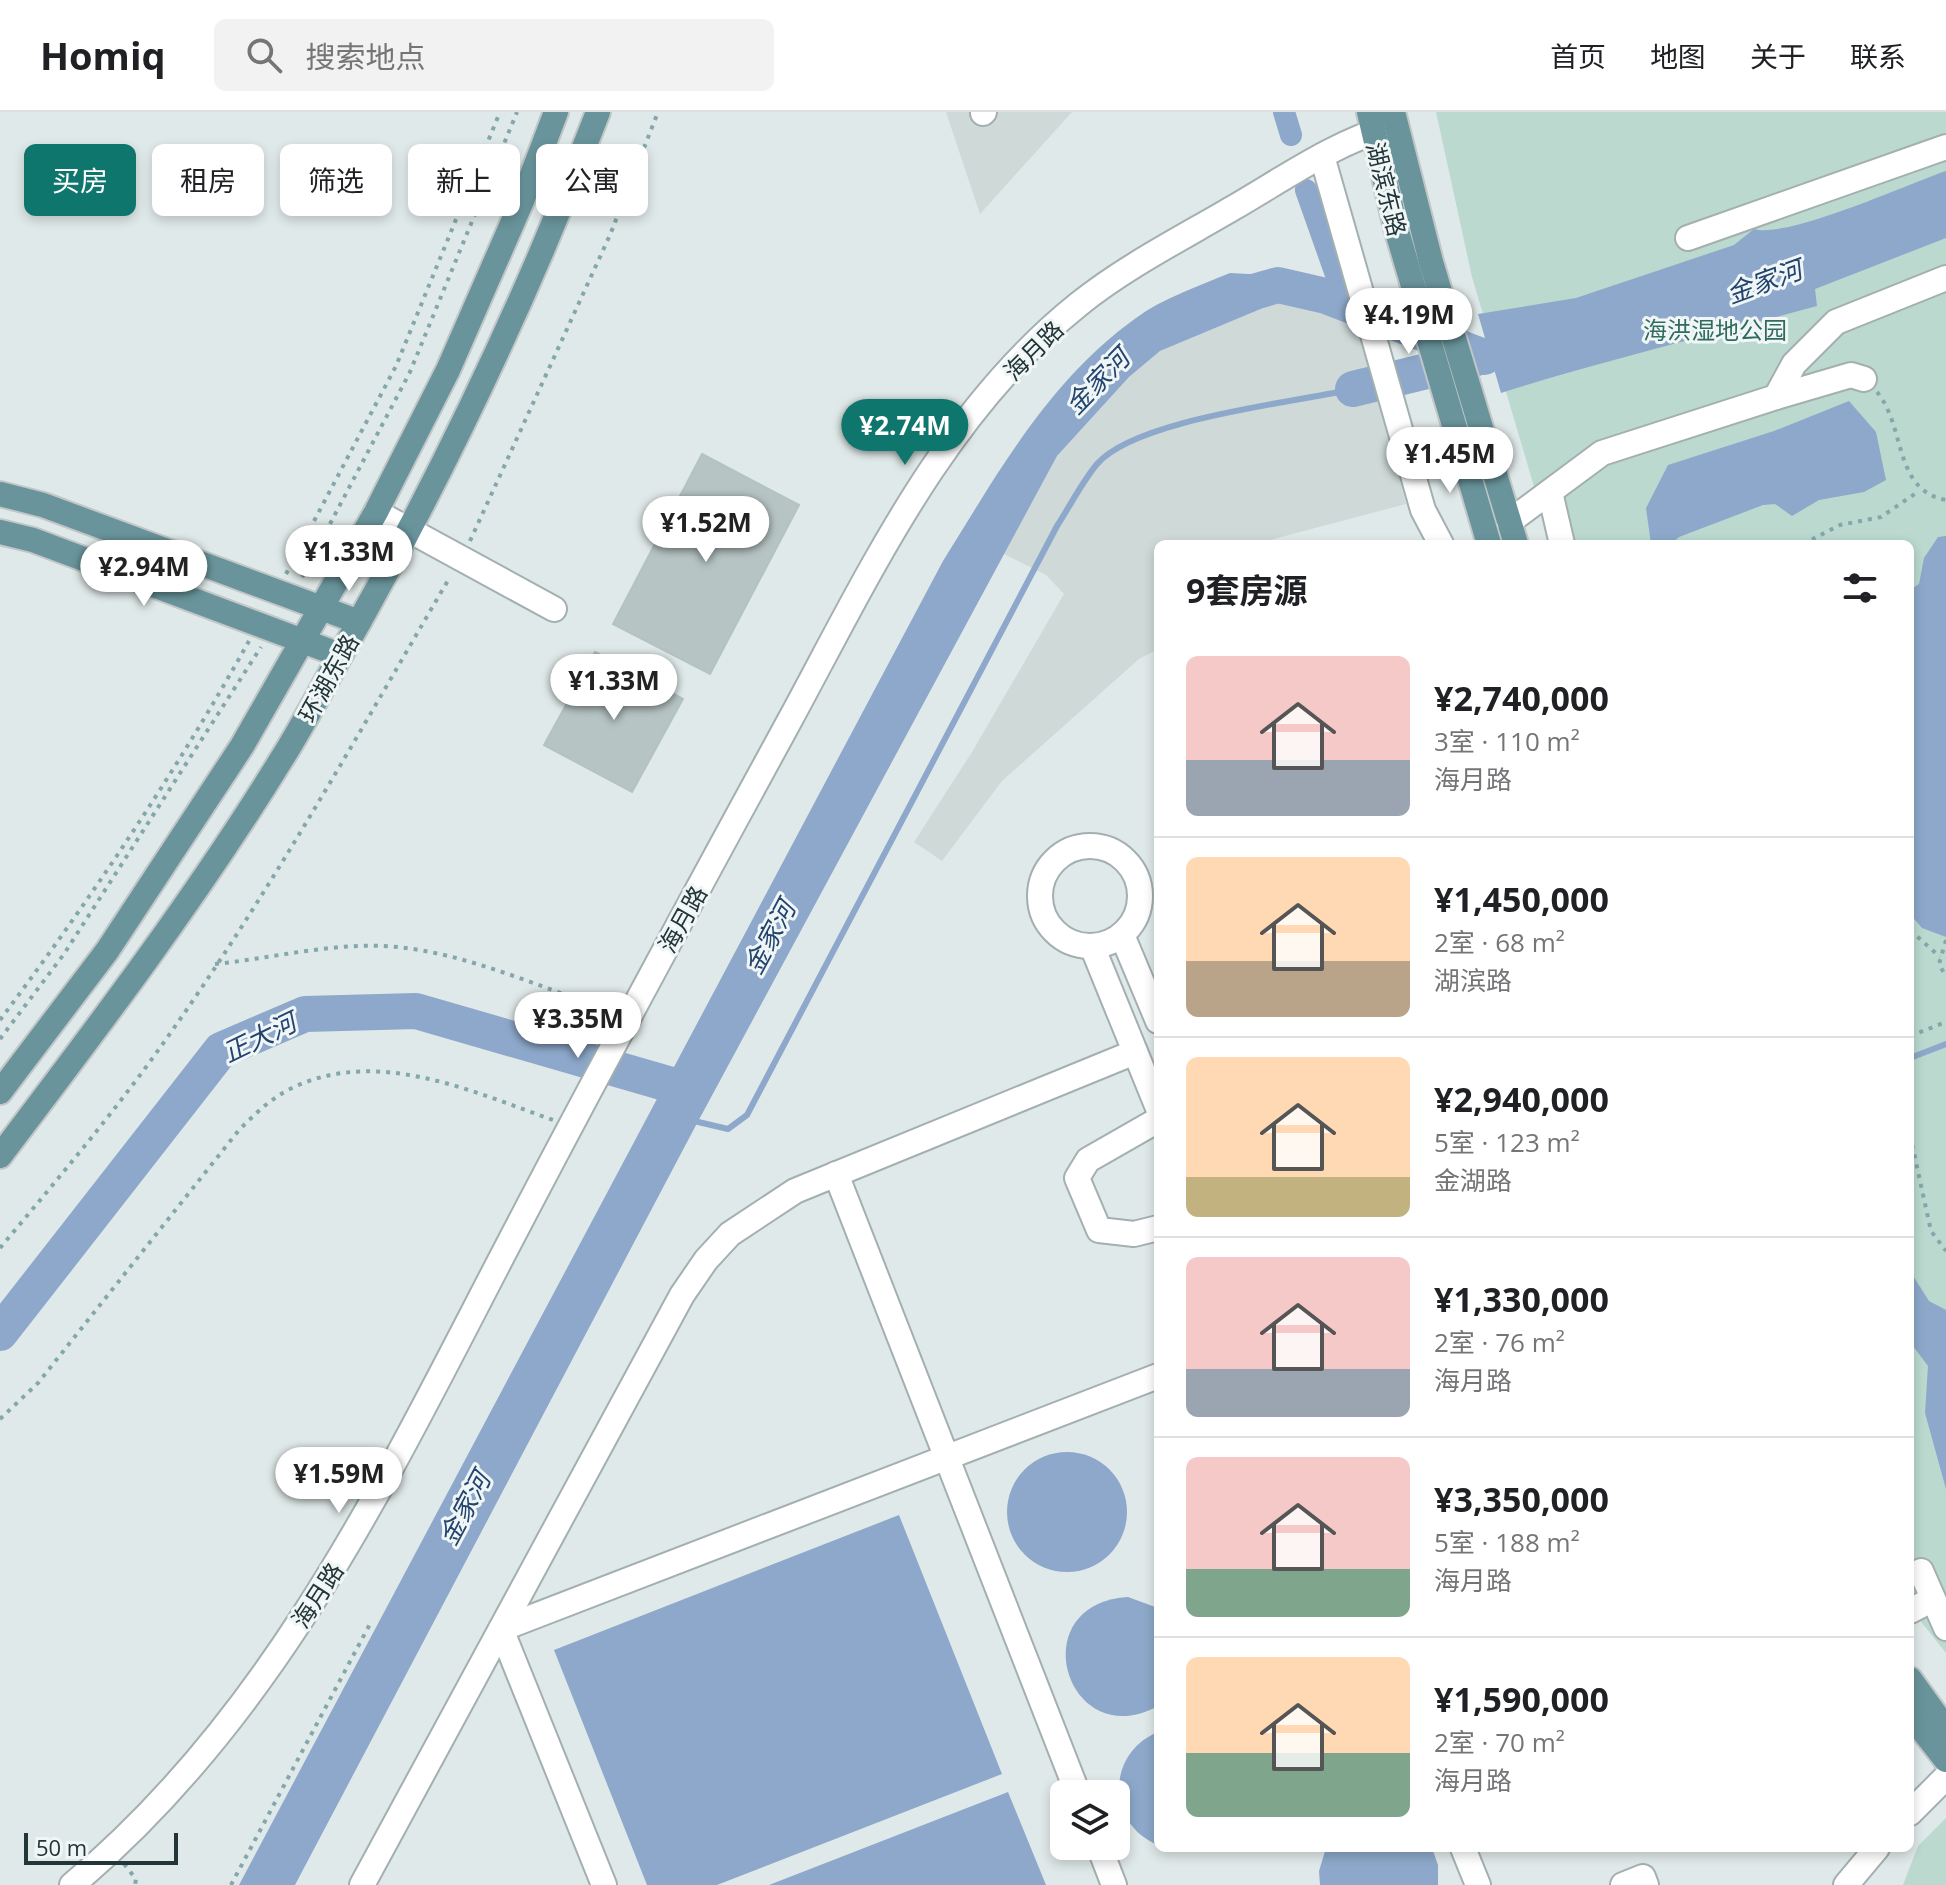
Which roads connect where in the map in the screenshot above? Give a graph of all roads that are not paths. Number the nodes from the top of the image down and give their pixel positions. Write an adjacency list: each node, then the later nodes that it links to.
1 (556, 112): 13 (main road, 环湖东路)
2 (598, 112): 14 (main road, 环湖东路)
3 (1382, 120): 5 (street, 海月路); 7 (main road, 湖滨东路)
4 (1946, 147): 6 (street)
5 (1322, 156): 17 (street); 53 (street, 海月路)
6 (1688, 238)
7 (1419, 264): 16 (main road); 18 (main road)
8 (1946, 278): 10 (street)
9 (1864, 379): 10 (street)
10 (1776, 397): 11 (street)
11 (1550, 492): 16 (street); 19 (street)
12 (0, 494): 20 (main road)
13 (376, 512): 14 (street); 20 (main road, 环湖东路)
14 (411, 530): 21 (street); 22 (main road, 环湖东路)
15 (0, 532): 23 (main road)
16 (1513, 533)
17 (1439, 540)
18 (1488, 540)
19 (1561, 540)
20 (321, 607): 22 (main road); 23 (main road, 环湖东路)
21 (554, 609)
22 (359, 622): 24 (main road, 环湖东路)
23 (302, 642): 24 (main road); 29 (main road, 环湖东路)
24 (340, 655): 32 (main road, 环湖东路)
25 (1122, 935): 26 (street); 26 (street); 27 (street)
26 (1092, 946): 28 (street)
27 (1154, 1011)
28 (1135, 1052): 30 (street); 33 (street)
29 (0, 1092)
30 (1154, 1098)
31 (1154, 1122): 34 (street)
32 (0, 1156)
33 (836, 1174): 36 (street); 41 (street)
34 (1154, 1229)
35 (1154, 1378): 36 (street)
36 (946, 1457): 41 (street); 47 (street)
37 (1921, 1571): 38 (street)
38 (1933, 1599): 39 (street); 40 (street)
39 (1914, 1609)
40 (1946, 1628)
41 (501, 1629): 52 (street); 54 (street)
42 (1914, 1685): 44 (main road)
43 (1914, 1719): 45 (main road)
44 (1946, 1729)
45 (1946, 1760)
46 (1946, 1777): 48 (street)
47 (1073, 1780)
48 (1915, 1798)
49 (1465, 1852): 56 (street)
50 (1874, 1852): 59 (street)
51 (1104, 1860): 55 (street)
52 (365, 1883)
53 (72, 1885)
54 (604, 1885)
55 (1114, 1885)
56 (1478, 1885)
57 (1623, 1885): 58 (street)
58 (1646, 1885)
59 (1846, 1885)

